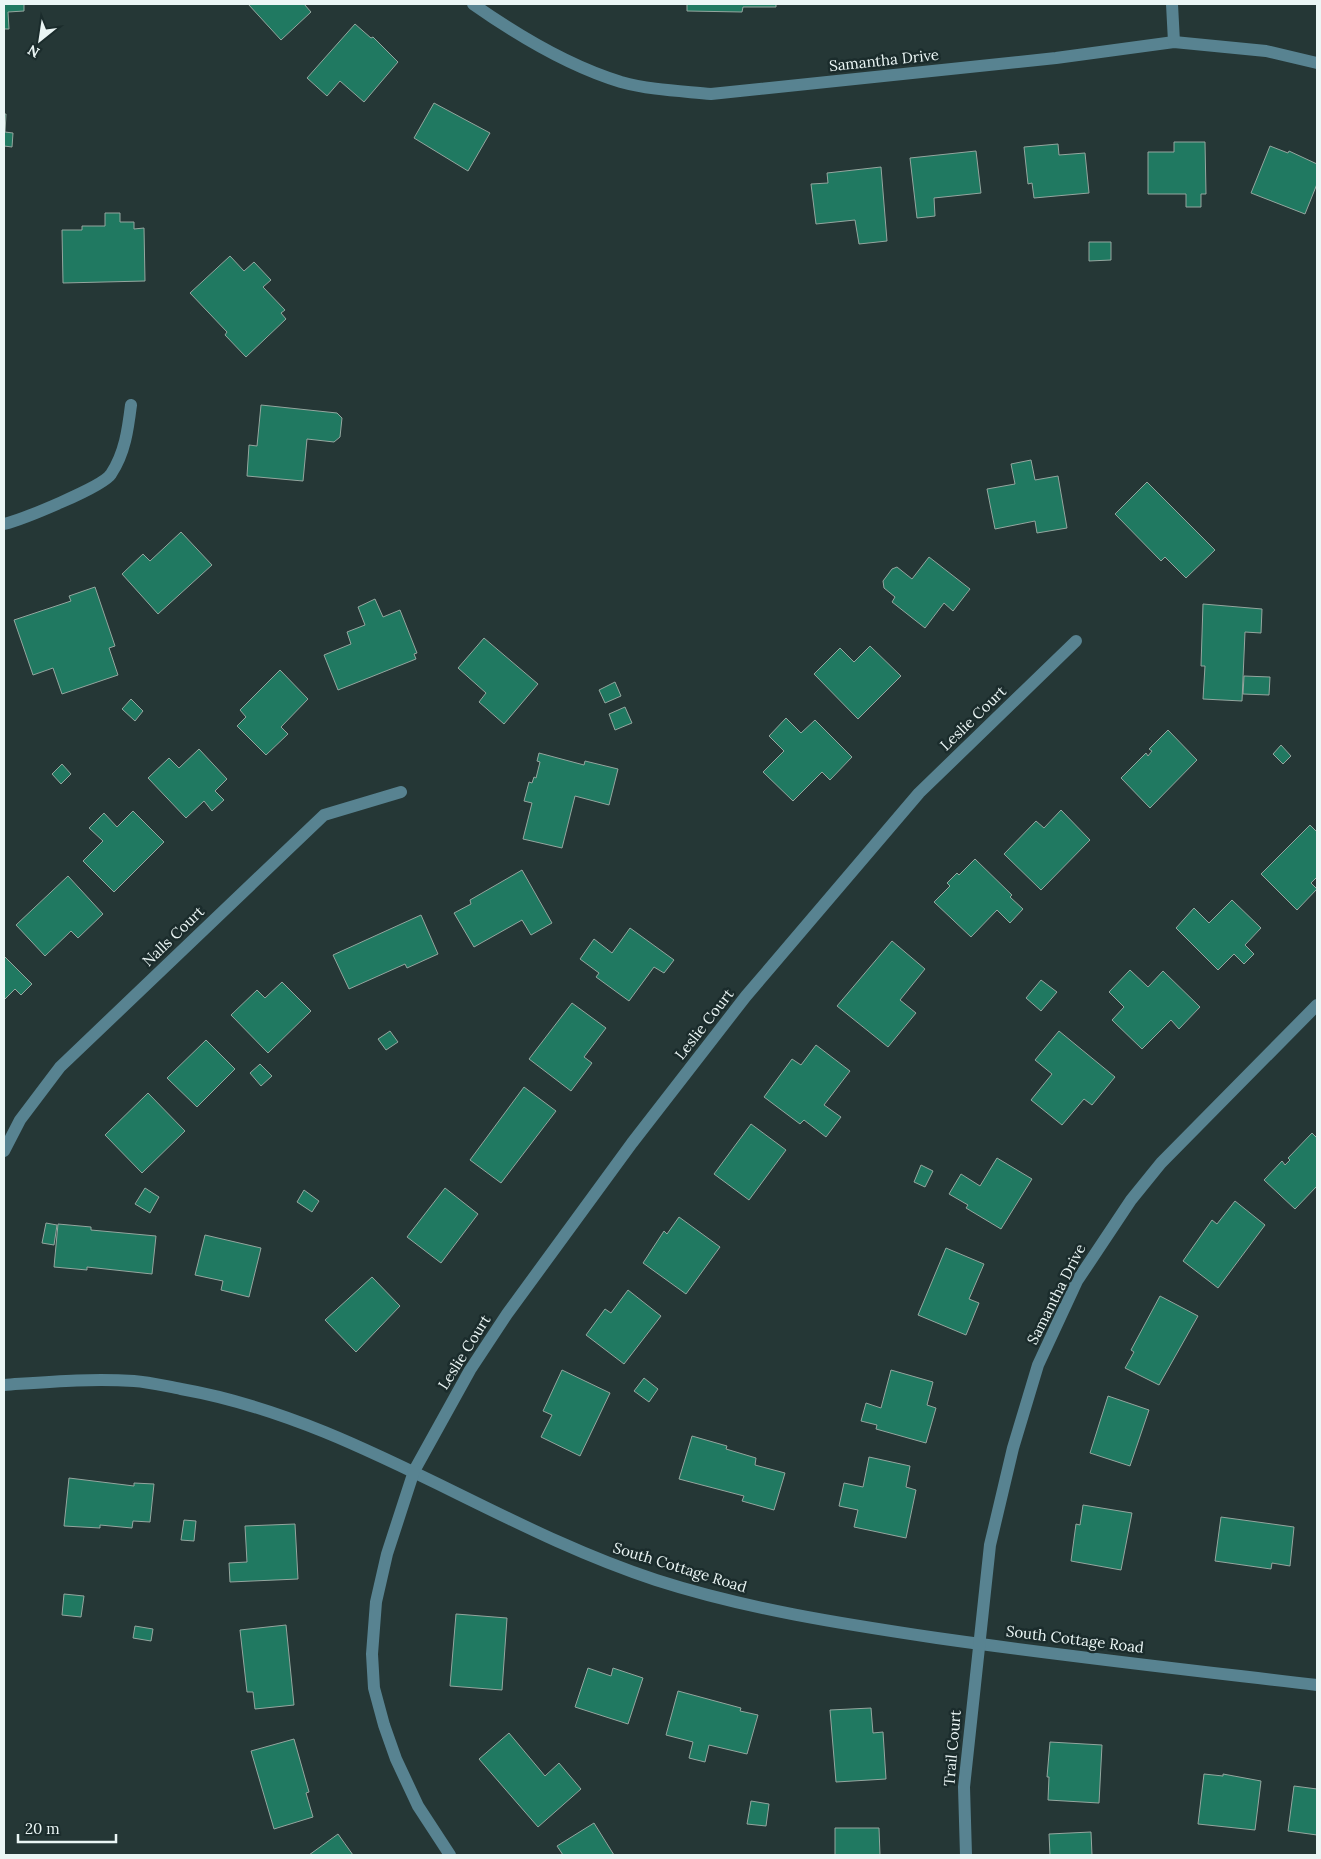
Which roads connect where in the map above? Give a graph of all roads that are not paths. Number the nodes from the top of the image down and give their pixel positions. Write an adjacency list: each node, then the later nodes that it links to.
1 (473, 4): 3 (street, Samantha Drive)
2 (1172, 4): 3 (street)
3 (1174, 42): 4 (street, Samantha Drive)
4 (1317, 63)
5 (131, 405): 6 (street)
6 (4, 524)
7 (1076, 641): 12 (street, Leslie Court)
8 (402, 792): 10 (street, Nalls Court)
9 (1317, 1005): 13 (street, Samantha Drive)
10 (4, 1151)
11 (4, 1385): 12 (street, South Cottage Road)
12 (414, 1471): 13 (street, South Cottage Road); 15 (street, Leslie Court)
13 (978, 1644): 14 (street, South Cottage Road); 16 (street, Trail Court)
14 (1317, 1685)
15 (450, 1855)
16 (966, 1855)

